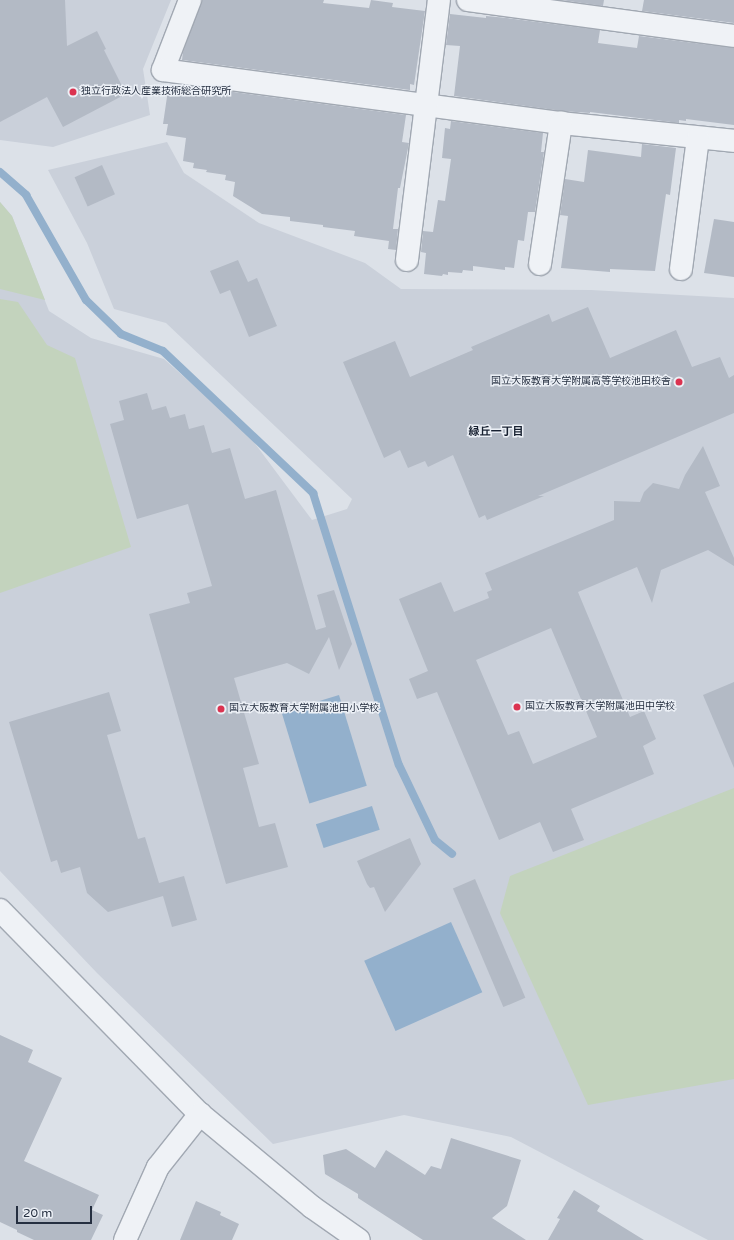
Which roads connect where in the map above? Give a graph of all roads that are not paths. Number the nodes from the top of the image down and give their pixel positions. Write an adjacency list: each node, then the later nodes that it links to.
1 (190, 0): 5 (street)
2 (439, 0): 5 (street)
3 (468, 0): 4 (street)
4 (734, 36)
5 (426, 104): 6 (street); 9 (street)
6 (561, 123): 7 (street); 10 (street)
7 (698, 138): 8 (street); 11 (street)
8 (734, 141)
9 (407, 260)
10 (540, 264)
11 (681, 269)
12 (0, 910): 13 (street)
13 (200, 1114): 14 (street); 15 (street)
14 (125, 1240)
15 (359, 1240)

